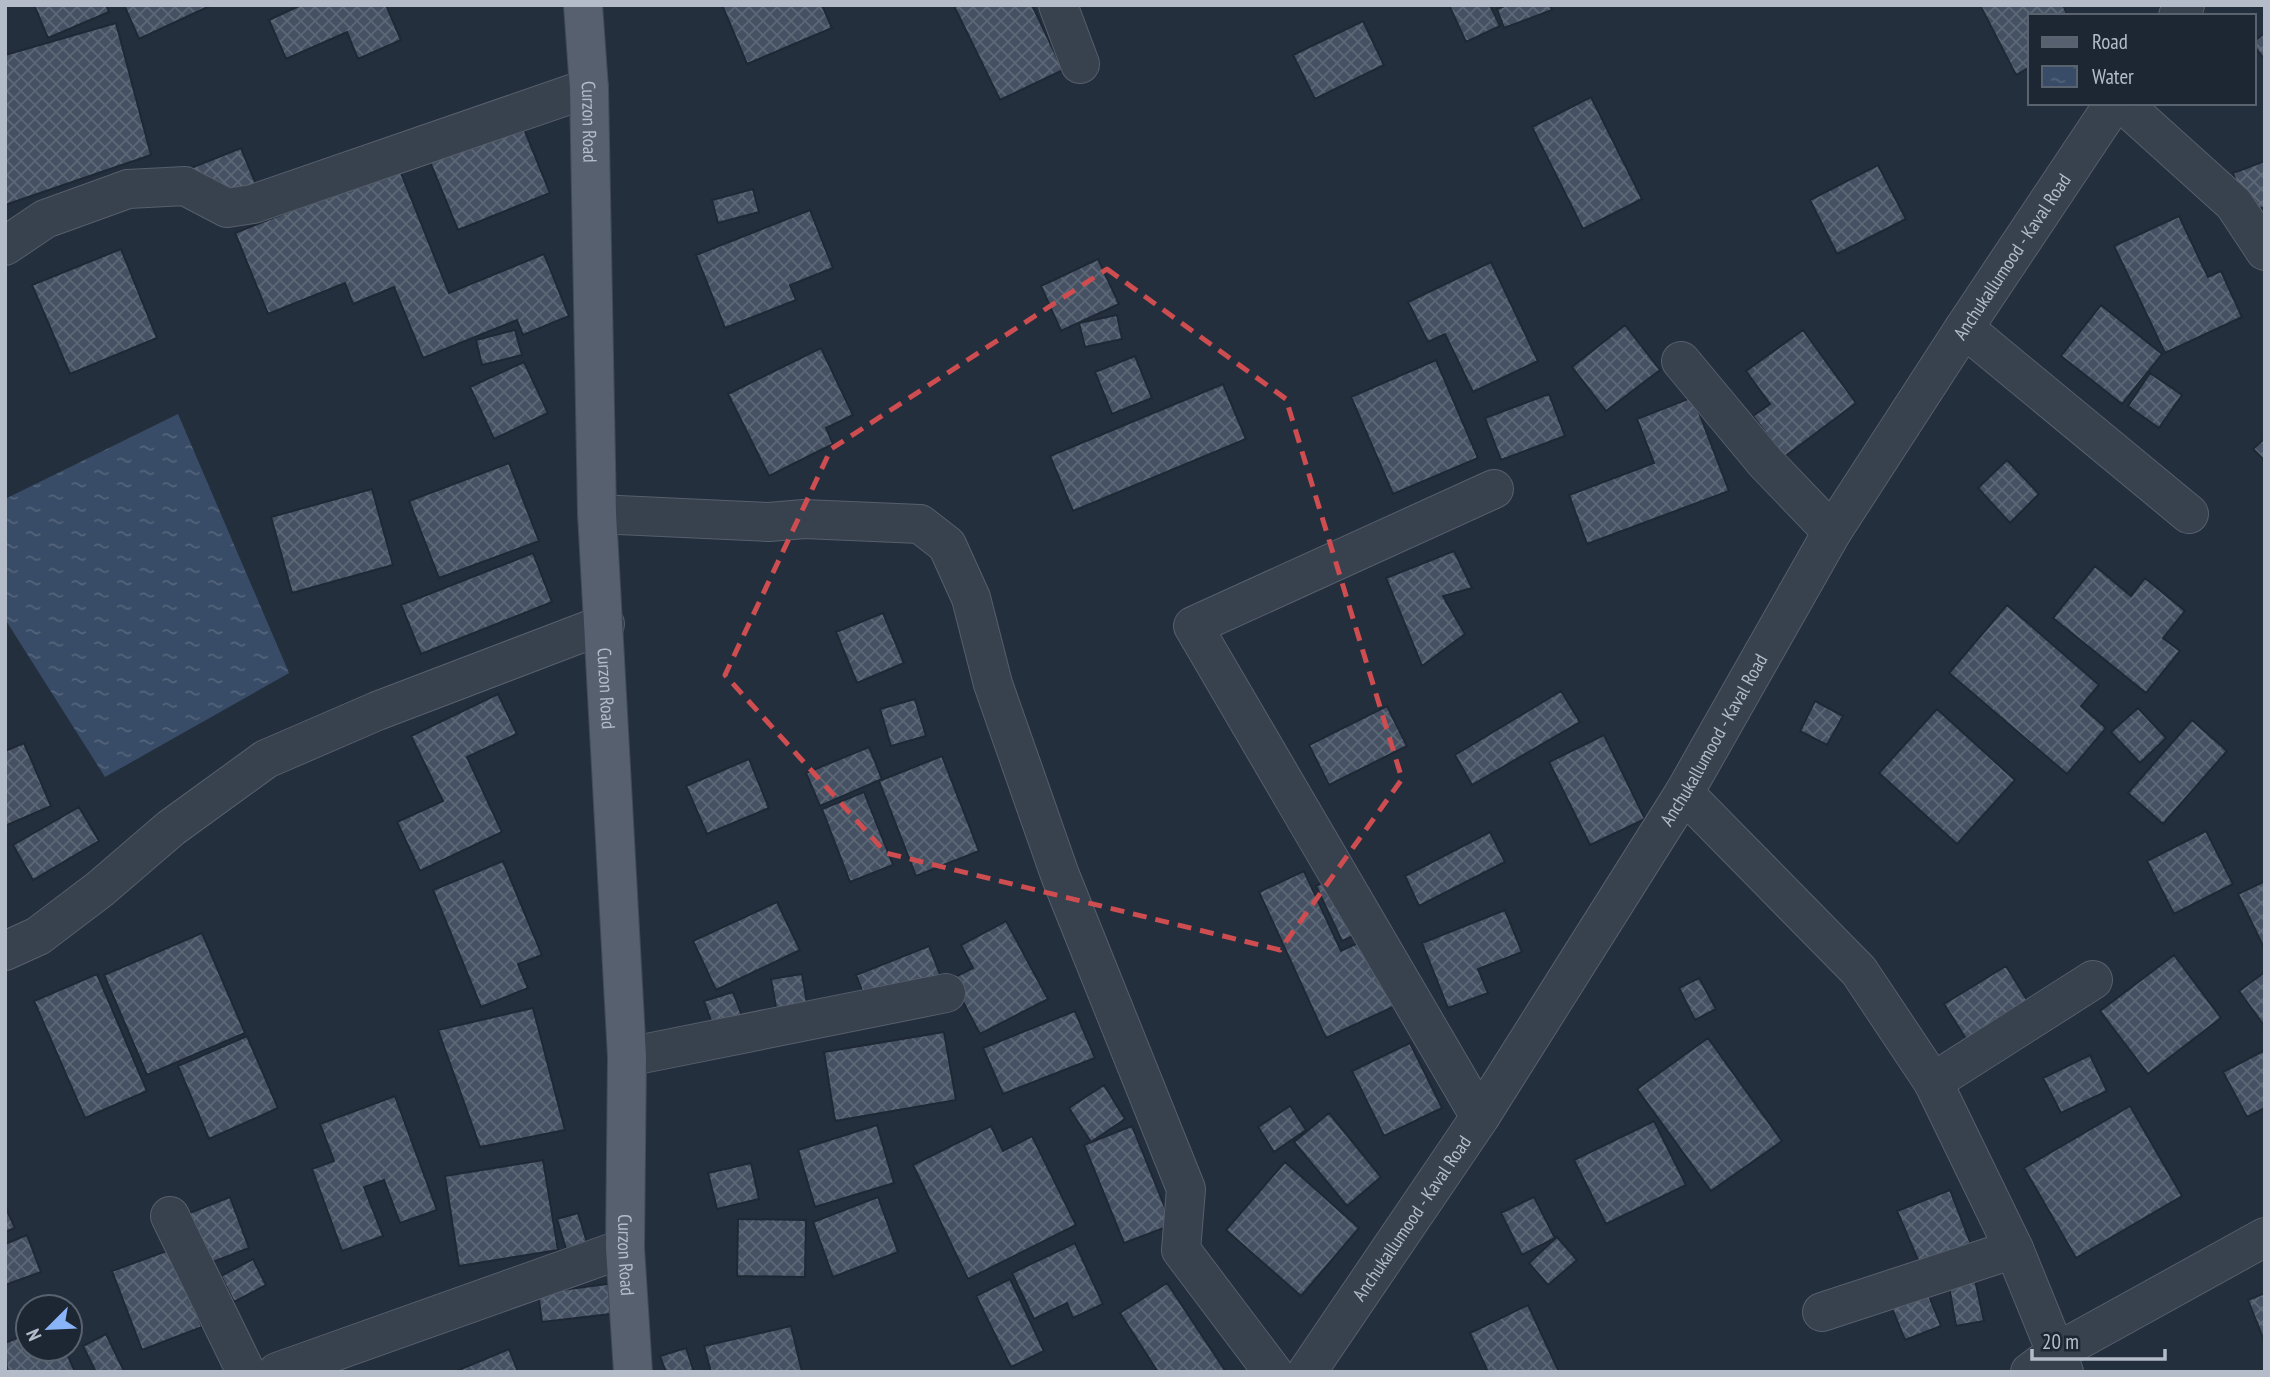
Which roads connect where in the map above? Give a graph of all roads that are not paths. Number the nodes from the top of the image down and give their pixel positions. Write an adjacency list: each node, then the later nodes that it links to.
1 (583, 5): 4 (main road, Curzon Road)
2 (1058, 5): 3 (street)
3 (1080, 64)
4 (589, 88): 7 (street); 12 (main road, Curzon Road)
5 (2113, 105): 9 (street, Anchukallumood - Kaval Road)
6 (2124, 105): 8 (street)
7 (5, 246)
8 (2265, 251)
9 (1964, 328): 13 (street); 14 (street, Anchukallumood - Kaval Road)
10 (1681, 361): 14 (street)
11 (1494, 489): 22 (street)
12 (597, 514): 15 (main road, Curzon Road); 32 (street)
13 (2189, 514)
14 (1832, 532): 16 (street, Anchukallumood - Kaval Road)
15 (605, 624): 17 (street); 20 (main road, Curzon Road)
16 (1684, 793): 21 (street); 22 (street, Anchukallumood - Kaval Road)
17 (5, 951)
18 (2093, 980): 21 (street)
19 (946, 993): 20 (street)
20 (626, 1057): 25 (main road, Curzon Road)
21 (1933, 1082): 26 (street)
22 (1480, 1117): 33 (street, Anchukallumood - Kaval Road)
23 (170, 1216): 29 (street)
24 (2265, 1237): 28 (street)
25 (625, 1248): 30 (street); 31 (main road, Curzon Road)
26 (2014, 1249): 27 (street); 28 (street)
27 (1822, 1312)
28 (2051, 1365)
29 (246, 1372)
30 (277, 1372)
31 (633, 1372)
32 (1273, 1372)
33 (1307, 1372)

